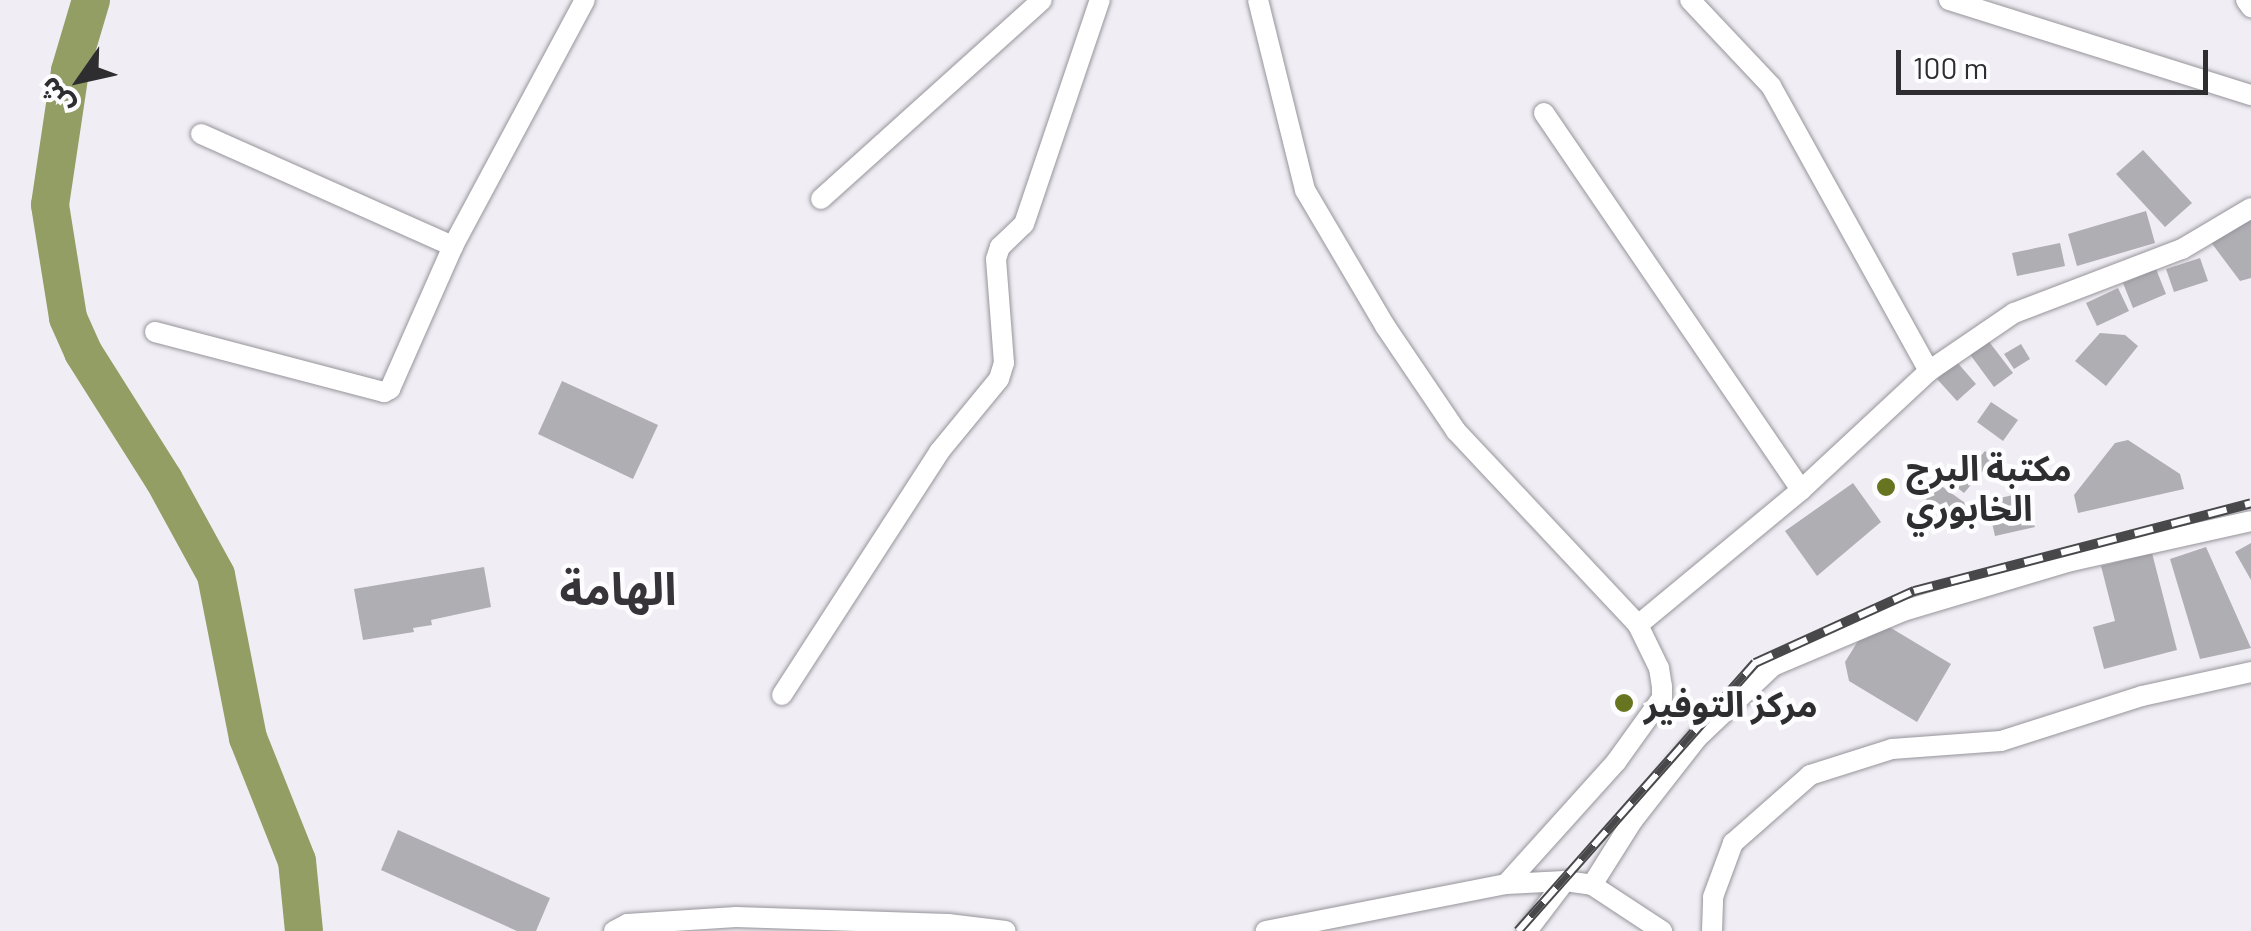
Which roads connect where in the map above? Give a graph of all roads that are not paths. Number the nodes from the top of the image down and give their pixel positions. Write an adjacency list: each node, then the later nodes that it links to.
1 (586, 0): 14 (street)
2 (1042, 0): 12 (street)
3 (1100, 0): 21 (street)
4 (1258, 0): 19 (street)
5 (1690, 0): 16 (street)
6 (1949, 0): 9 (street)
7 (2246, 0): 8 (street)
8 (2251, 6)
9 (2251, 96)
10 (1544, 113): 17 (street)
11 (202, 134): 14 (street)
12 (821, 199)
13 (2251, 208): 16 (street)
14 (453, 246): 15 (street)
15 (155, 332)
16 (1929, 371): 17 (street)
17 (1801, 490): 19 (street)
18 (2251, 521): 24 (street)
19 (1638, 625): 23 (street)
20 (2251, 672): 30 (street)
21 (782, 695)
22 (1565, 881): 23 (street); 24 (street); 28 (street)
23 (1506, 884): 27 (street)
24 (1592, 885): 29 (street)
25 (614, 931): 26 (street)
26 (1006, 931)
27 (1266, 931)
28 (1527, 931)
29 (1662, 931)
30 (1712, 931)

